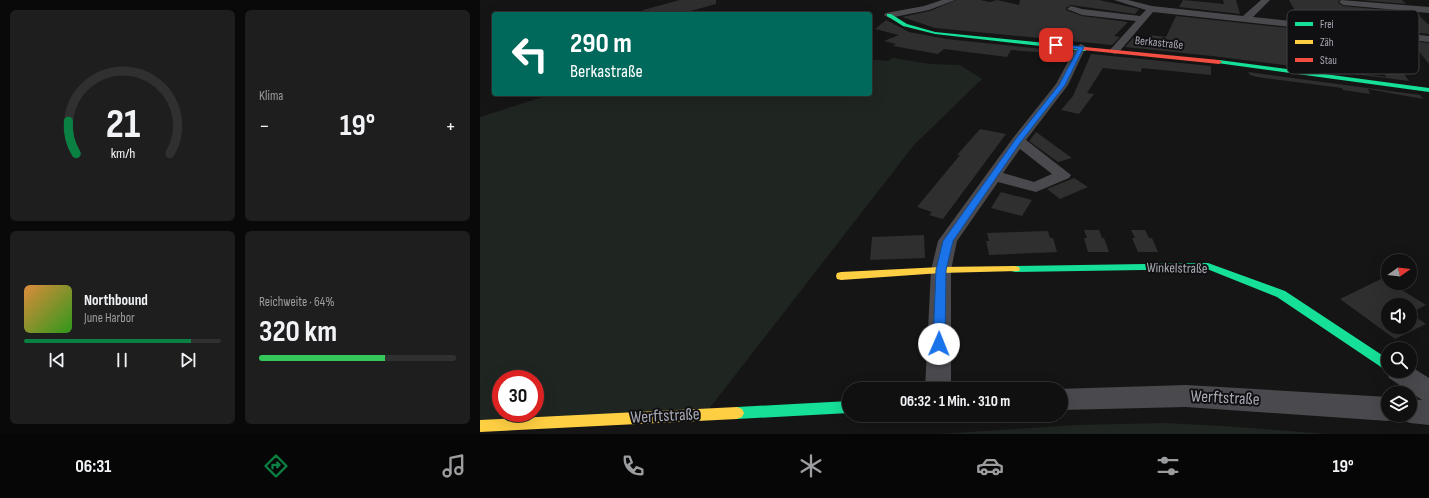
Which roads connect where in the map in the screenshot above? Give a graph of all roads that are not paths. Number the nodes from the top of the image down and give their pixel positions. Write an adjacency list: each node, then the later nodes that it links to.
1 (951, 0): 10 (street)
2 (1118, 0): 8 (street)
3 (1266, 0): 12 (street)
4 (1422, 0): 6 (street)
5 (1343, 2): 9 (street)
6 (1429, 6)
7 (1071, 9): 11 (street)
8 (1152, 9): 11 (street); 12 (street)
9 (1429, 10)
10 (889, 15): 16 (street, Berkastraße)
11 (1143, 19): 17 (street)
12 (1245, 19): 13 (street)
13 (1287, 24)
14 (1419, 38): 15 (street)
15 (1429, 39)
16 (1081, 47): 17 (street, Berkastraße); 21 (street)
17 (1114, 51): 18 (street, Berkastraße)
18 (1287, 71)
19 (1309, 74): 20 (street, Berkastraße)
20 (1429, 90)
21 (1018, 141): 22 (street); 22 (street)
22 (994, 176): 23 (street)
23 (941, 270): 24 (street, Winkelstraße); 25 (street, Winkelstraße); 27 (street)
24 (841, 276)
25 (1381, 360)
26 (1408, 378): 28 (street)
27 (938, 382)
28 (1429, 392)
29 (1068, 399): 31 (street, Werftstraße)
30 (842, 407): 34 (street, Werftstraße)
31 (1381, 409)
32 (1417, 412): 33 (street)
33 (1429, 413)
34 (480, 426)

